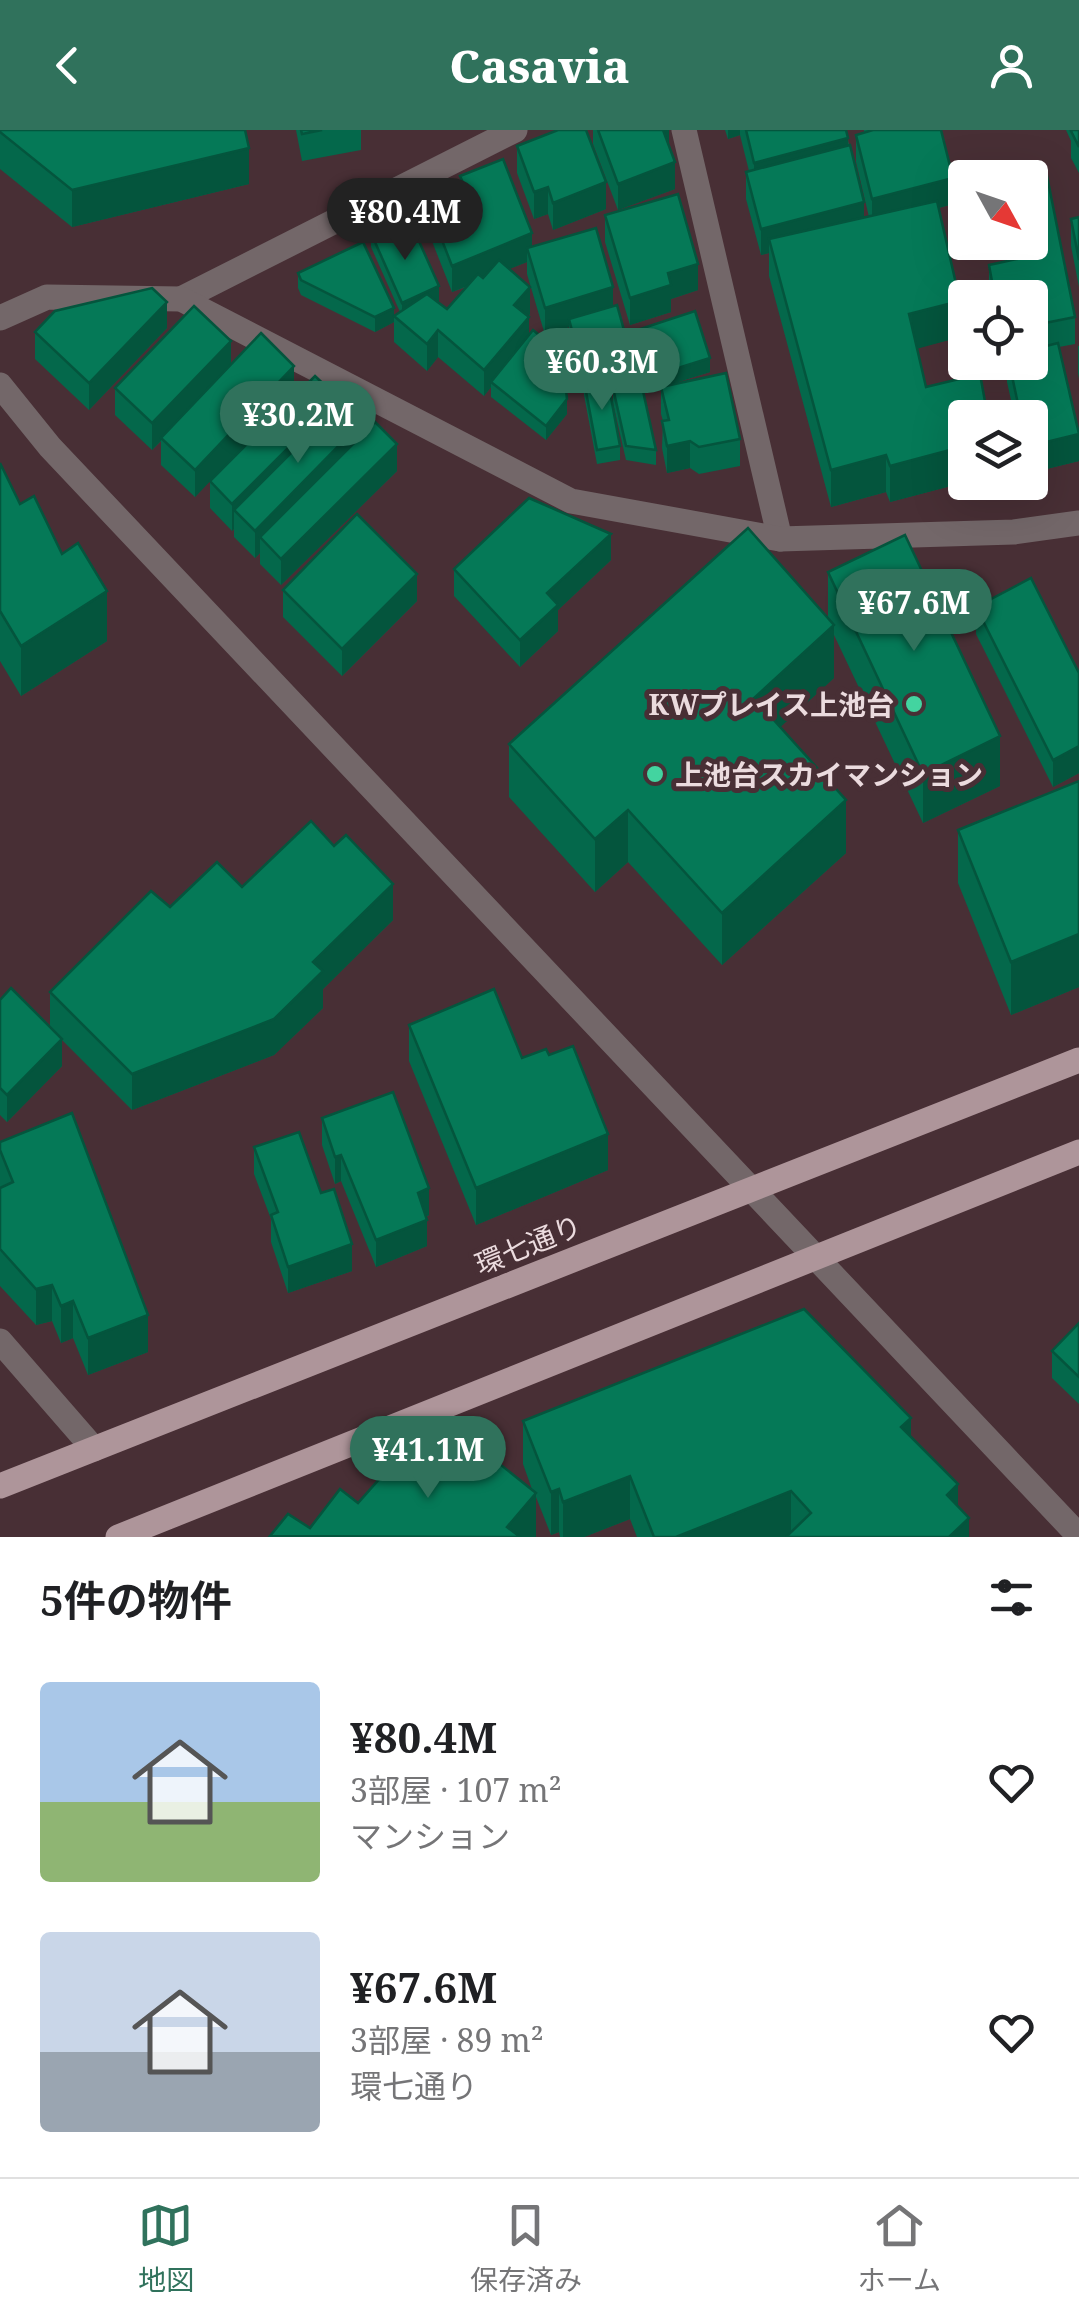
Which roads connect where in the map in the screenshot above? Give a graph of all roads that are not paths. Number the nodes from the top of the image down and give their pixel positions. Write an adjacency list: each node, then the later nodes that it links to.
1 (515, 130): 3 (street)
2 (684, 130): 7 (street)
3 (181, 298): 4 (street); 7 (street)
4 (0, 318)
5 (0, 385): 10 (street)
6 (1079, 522): 7 (street)
7 (780, 538)
8 (1079, 1060): 10 (main road, 環七通り)
9 (1079, 1152): 11 (main road)
10 (750, 1188): 11 (street); 13 (main road, 環七通り)
11 (814, 1257): 15 (main road); 16 (street)
12 (0, 1341): 13 (street)
13 (94, 1449): 14 (main road, 環七通り)
14 (0, 1486)
15 (161, 1530): 17 (main road)
16 (1079, 1536)
17 (118, 1537)

